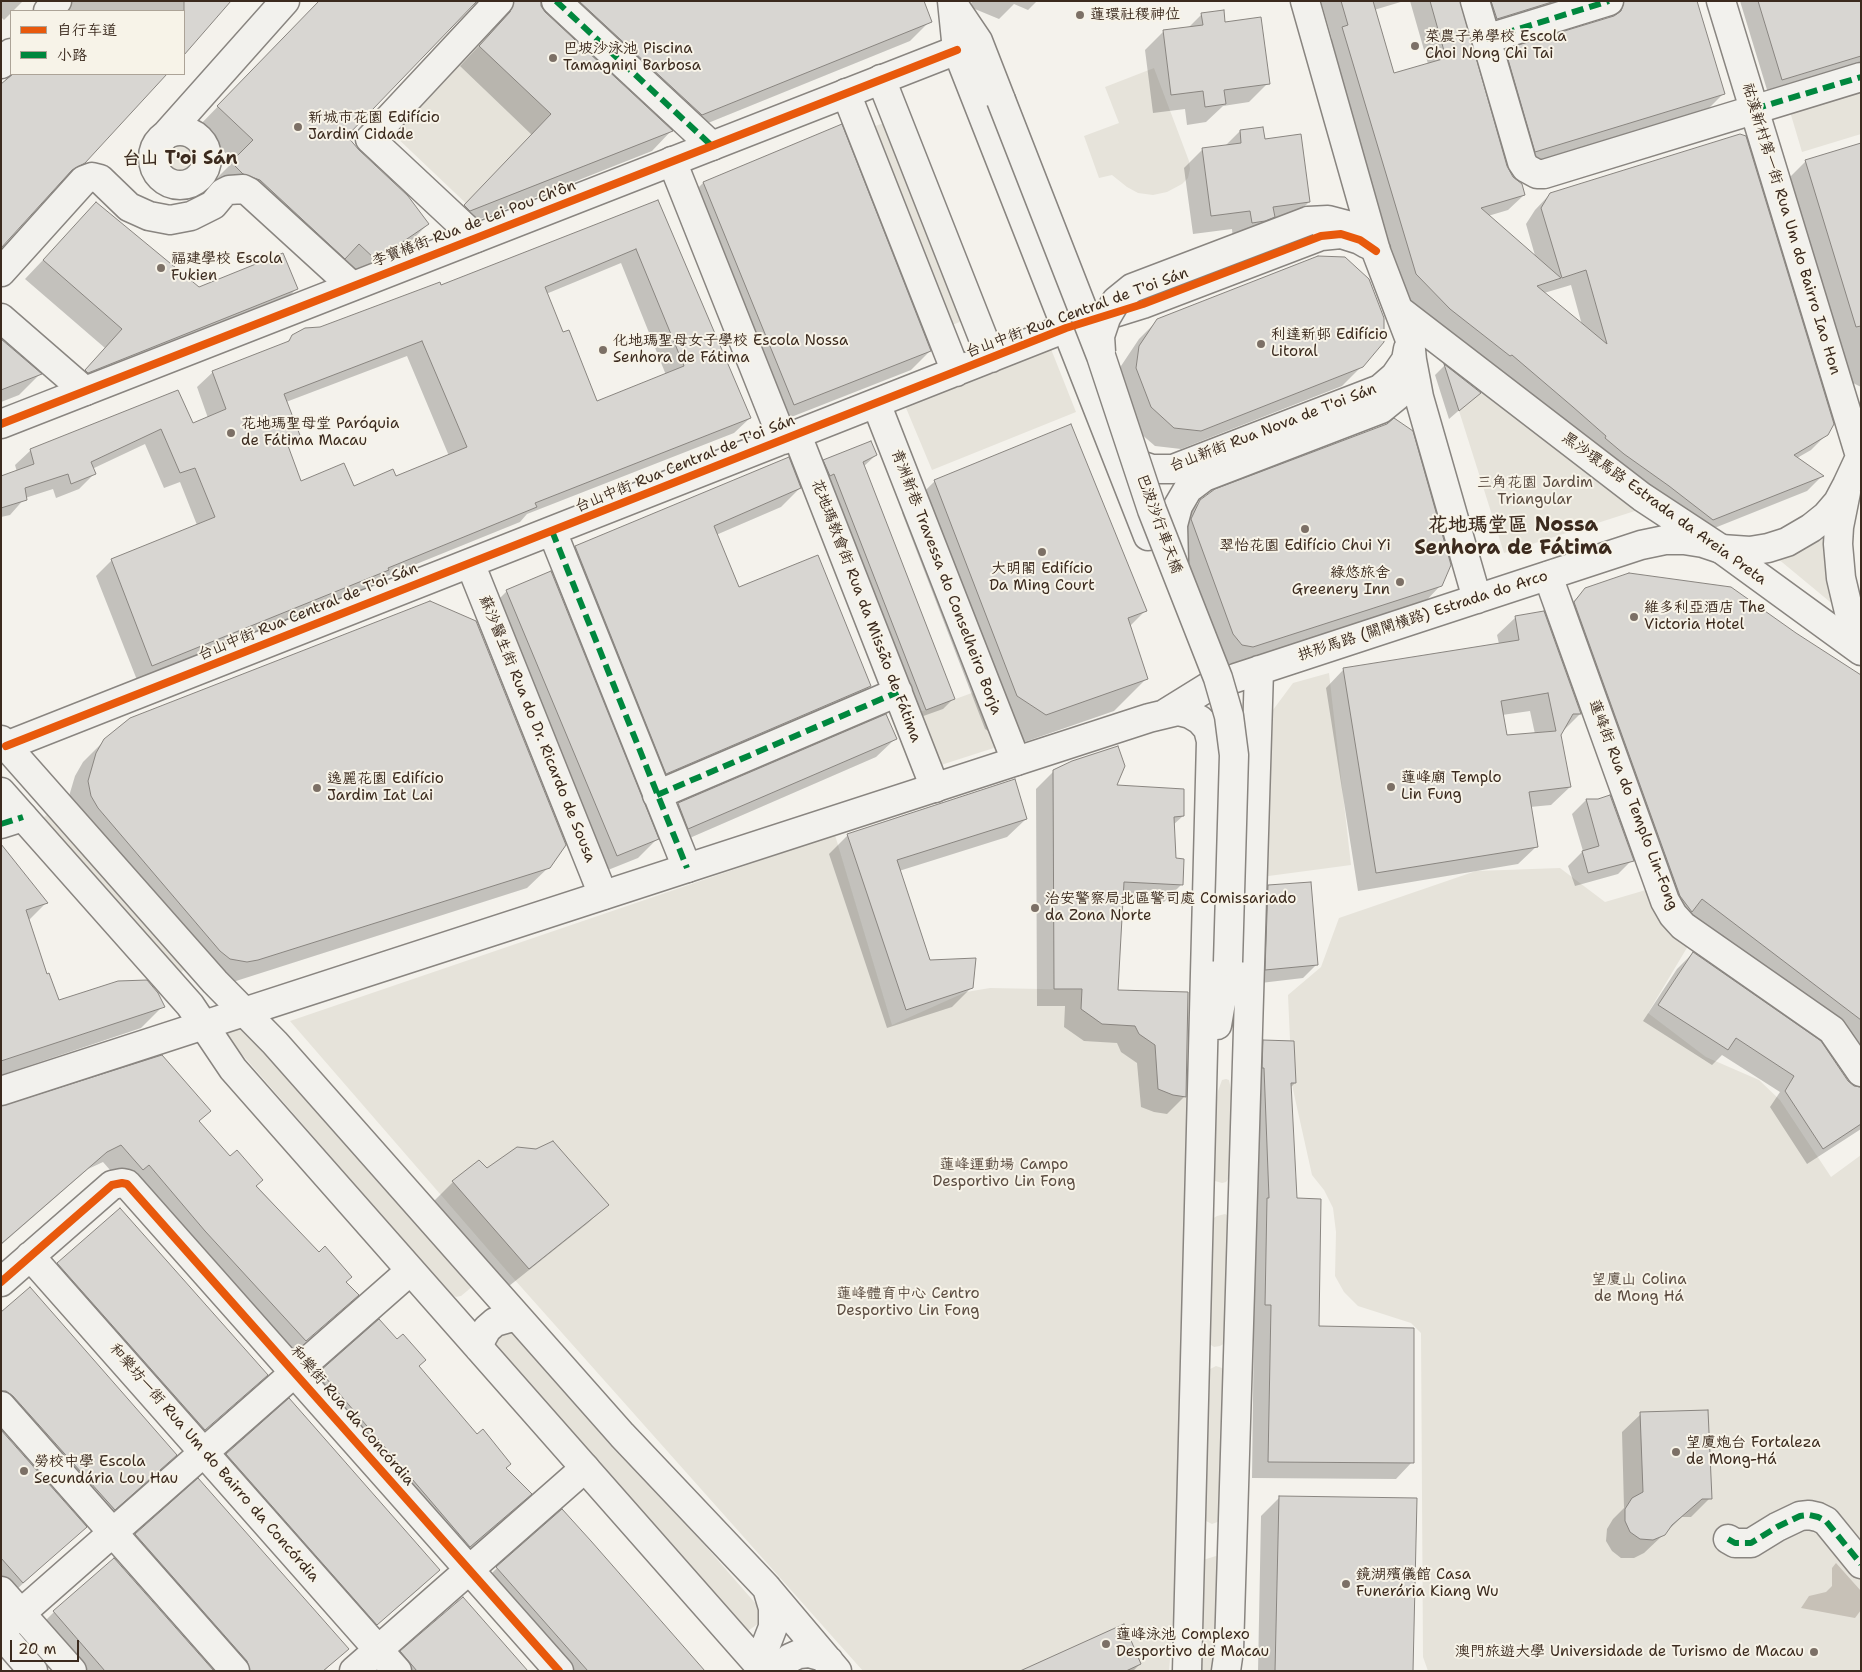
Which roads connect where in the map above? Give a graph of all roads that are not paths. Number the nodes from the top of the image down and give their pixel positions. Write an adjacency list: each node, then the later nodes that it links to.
1 (285, 1): 17 (street)
2 (499, 1): 22 (street)
3 (556, 1): 18 (street)
4 (952, 1): 10 (street); 30 (street, 巴波沙行車天橋, bridge)
5 (1305, 1): 23 (street)
6 (1475, 1): 9 (street)
7 (1609, 1): 9 (street)
8 (1721, 1): 16 (street, 祐漢新村第一街 Rua Um do Bairro Iao Hon)
9 (1486, 39): 16 (street)
10 (957, 50): 14 (street, 李寶椿街 Rua de Lei Pou Ch'ôn); 28 (street)
11 (10, 54): 12 (street)
12 (1, 64)
13 (1861, 77): 16 (street)
14 (881, 79): 15 (street, 李寶椿街 Rua de Lei Pou Ch'ôn); 31 (street)
15 (846, 93): 18 (street, 李寶椿街 Rua de Lei Pou Ch'ôn); 32 (street)
16 (1754, 109): 38 (street, 祐漢新村第一街 Rua Um do Bairro Iao Hon)
17 (163, 138): 20 (street); 20 (street)
18 (712, 146): 19 (street, 李寶椿街 Rua de Lei Pou Ch'ôn)
19 (672, 161): 22 (street, 李寶椿街 Rua de Lei Pou Ch'ôn); 36 (street, 花地瑪教會街 Rua da Missão de Fátima)
20 (192, 183): 21 (street)
21 (218, 199): 24 (street); 25 (street)
22 (476, 238): 25 (street, 李寶椿街 Rua de Lei Pou Ch'ôn)
23 (1376, 251): 26 (street); 28 (street, 台山中街 Rua Central de T'oi Sán); 30 (street, bridge)
24 (1, 272)
25 (352, 286): 33 (street, 李寶椿街 Rua de Lei Pou Ch'ôn)
26 (1398, 309): 29 (street); 39 (street, 黑沙環馬路 Estrada da Areia Preta)
27 (1, 318): 33 (street)
28 (1066, 328): 31 (street, 台山中街 Rua Central de T'oi Sán); 37 (street)
29 (1411, 350): 37 (street, 台山新街 Rua Nova de T'oi Sán); 44 (street); 46 (street)
30 (1101, 356): 44 (street, 巴波沙行車天橋, bridge)
31 (991, 358): 32 (street, 台山中街 Rua Central de T'oi Sán)
32 (956, 372): 34 (street, 台山中街 Rua Central de T'oi Sán)
33 (85, 391): 35 (street, 李寶椿街 Rua de Lei Pou Ch'ôn)
34 (876, 403): 36 (street, 台山中街 Rua Central de T'oi Sán); 55 (street, 青洲新巷 Travessa do Conselheiro Borja)
35 (1, 424)
36 (790, 437): 40 (street, 台山中街 Rua Central de T'oi Sán); 51 (street, 花地瑪教會街 Rua da Missão de Fátima)
37 (1114, 449): 50 (street)
38 (1857, 462): 41 (street); 47 (street)
39 (1642, 497): 41 (street, 黑沙環馬路 Estrada da Areia Preta); 42 (street)
40 (552, 531): 43 (street, 台山中街 Rua Central de T'oi Sán); 59 (street)
41 (1722, 549): 42 (street, 拱形馬路 (關閘橫路) Estrada do Arco); 48 (street, 黑沙環馬路 Estrada da Areia Preta)
42 (1629, 550): 45 (street, 拱形馬路 (關閘橫路) Estrada do Arco)
43 (470, 563): 53 (street, 台山中街 Rua Central de T'oi Sán); 62 (street, 蘇沙醫生街 Rua do Dr. Ricardo de Sousa)
44 (1174, 566): 63 (street, 巴波沙行車天橋, bridge)
45 (1548, 576): 46 (street, 拱形馬路 (關閘橫路) Estrada do Arco); 66 (street, 蓮峰街 Rua do Templo Lin-Fong)
46 (1477, 599): 49 (street, 拱形馬路 (關閘橫路) Estrada do Arco)
47 (1861, 641)
48 (1861, 651)
49 (1264, 668): 50 (street, 拱形馬路 (關閘橫路) Estrada do Arco); 68 (street)
50 (1208, 686): 52 (street, 拱形馬路 (關閘橫路) Estrada do Arco)
51 (898, 692): 57 (street, 花地瑪教會街 Rua da Missão de Fátima); 59 (street)
52 (1166, 713): 55 (street); 69 (street)
53 (60, 725): 54 (street, 台山中街 Rua Central de T'oi Sán); 56 (street)
54 (4, 743): 56 (street)
55 (1016, 761): 57 (street)
56 (29, 772): 60 (street); 64 (street)
57 (935, 788): 61 (street)
58 (1, 792): 60 (street)
59 (657, 795): 61 (street)
60 (21, 825): 65 (street)
61 (687, 868): 62 (street)
62 (602, 895): 64 (street)
63 (1228, 962): 68 (street); 69 (street)
64 (245, 1012): 65 (street); 75 (street)
65 (203, 1025): 67 (street); 73 (street)
66 (1861, 1072)
67 (1, 1091)
68 (1245, 1116): 71 (street)
69 (1200, 1117): 70 (street)
70 (1199, 1210): 71 (street); 77 (street)
71 (1242, 1210): 78 (street)
72 (30, 1256): 74 (street); 79 (street, 和樂街 Rua da Concórdia); 81 (street, 和樂坊一街 Rua Um do Bairro da Concórdia)
73 (410, 1271): 76 (street); 79 (street)
74 (1, 1282)
75 (516, 1316): 76 (street); 89 (street)
76 (479, 1348): 82 (street)
77 (1194, 1366): 78 (street); 84 (street)
78 (1237, 1366): 83 (street)
79 (295, 1372): 81 (street); 88 (street, 和樂街 Rua da Concórdia)
80 (1, 1406): 85 (street)
81 (204, 1452): 85 (street); 93 (street, 和樂坊一街 Rua Um do Bairro da Concórdia)
82 (585, 1468): 88 (street); 95 (street)
83 (1233, 1528): 84 (street); 104 (street)
84 (1190, 1529): 103 (street)
85 (113, 1533): 91 (street); 98 (street)
86 (1728, 1539): 87 (street)
87 (1861, 1564)
88 (469, 1570): 93 (street); 101 (street, 和樂街 Rua da Concórdia)
89 (766, 1587): 94 (street); 95 (street)
90 (1, 1591): 91 (street)
91 (11, 1622): 97 (street)
92 (1, 1634): 96 (street)
93 (378, 1650): 99 (street); 100 (street, 和樂坊一街 Rua Um do Bairro da Concórdia)
94 (833, 1666): 102 (street)
95 (753, 1667)
96 (33, 1671)
97 (72, 1671)
98 (235, 1671)
99 (354, 1671)
100 (397, 1671)
101 (558, 1671)
102 (779, 1671)
103 (1186, 1671)
104 (1226, 1671)

